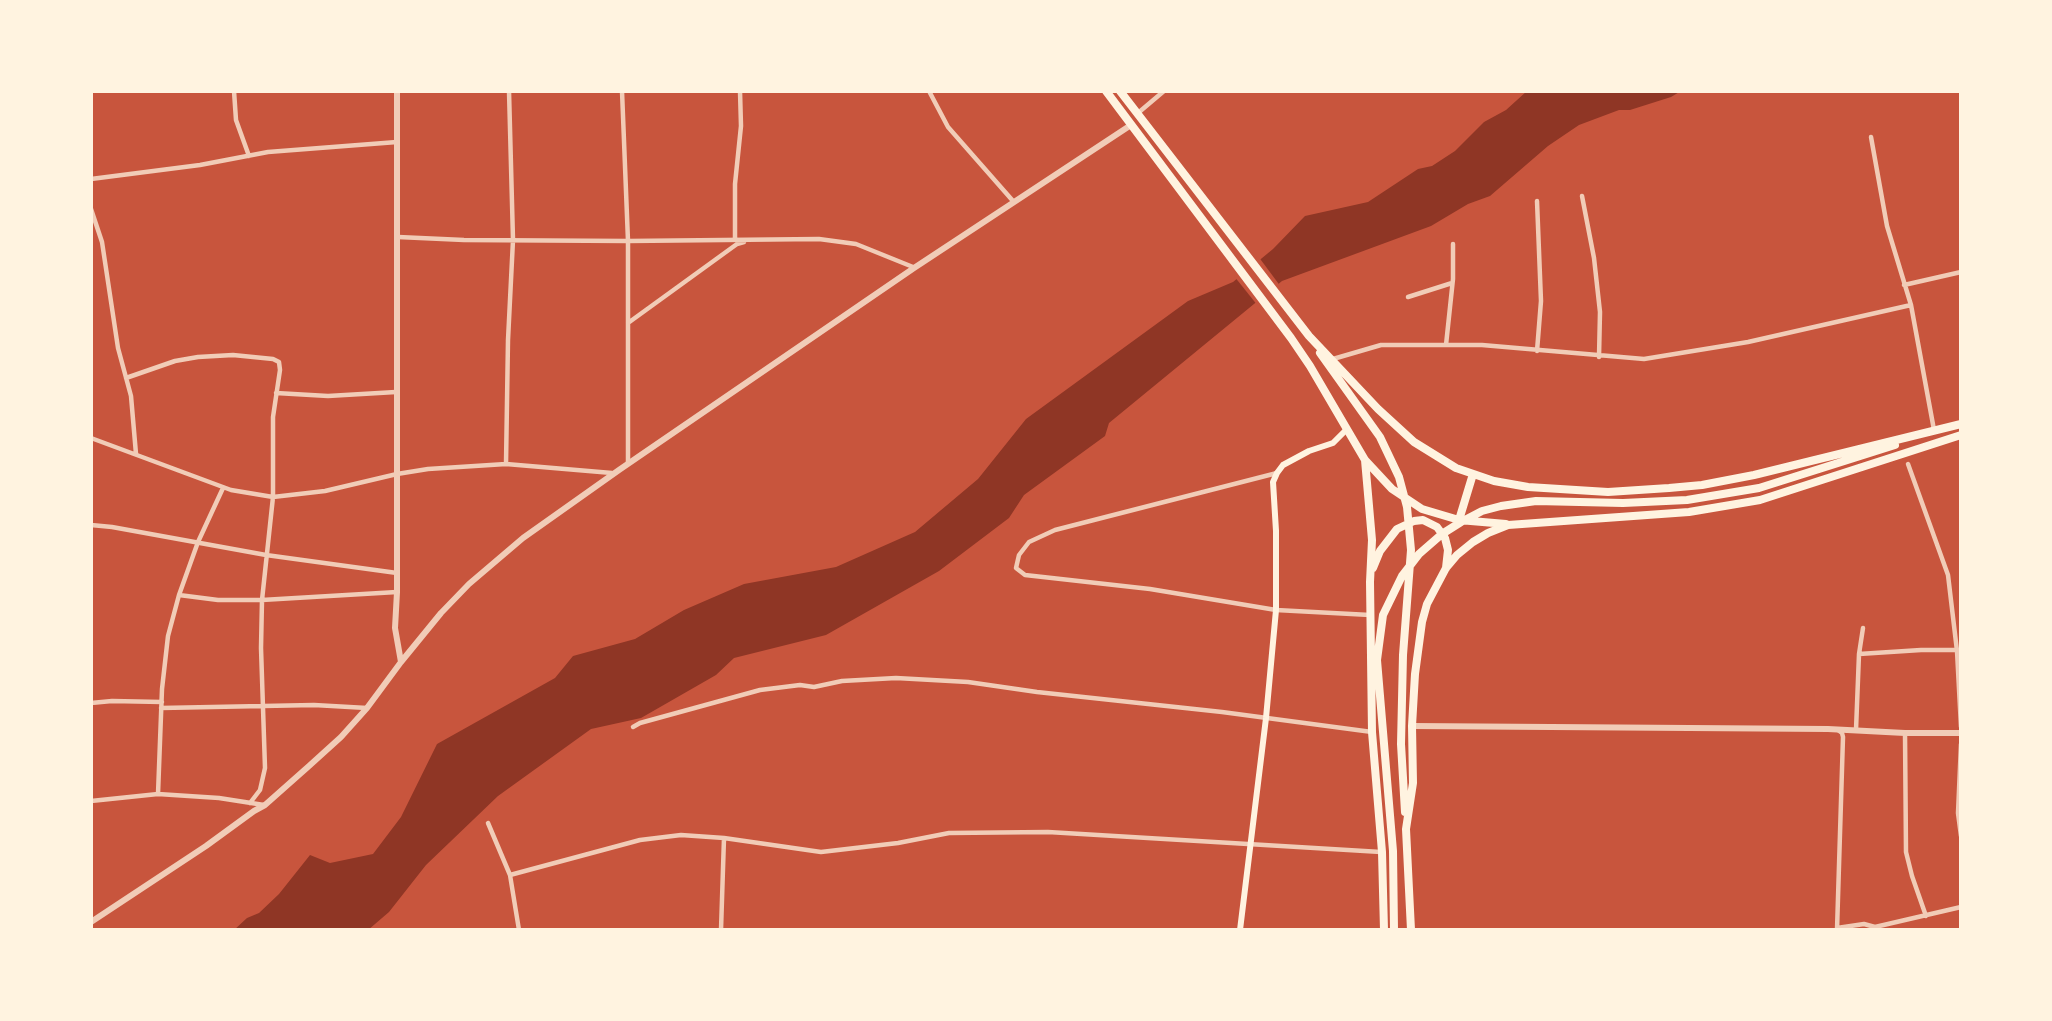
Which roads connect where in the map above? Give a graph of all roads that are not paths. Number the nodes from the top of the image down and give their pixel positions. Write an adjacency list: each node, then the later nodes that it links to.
1 (234, 91): 14 (street)
2 (397, 91): 13 (street)
3 (509, 91): 21 (street)
4 (622, 91): 24 (street)
5 (740, 91): 22 (street)
6 (929, 91): 17 (street)
7 (1106, 91): 11 (highway)
8 (1120, 91): 10 (highway)
9 (1164, 91): 10 (street)
10 (1137, 114): 33 (highway)
11 (1131, 125): 17 (street); 42 (highway)
12 (1871, 137): 29 (street)
13 (397, 142): 14 (street); 20 (street)
14 (249, 156): 15 (street)
15 (91, 179)
16 (1582, 196): 36 (street)
17 (1013, 201): 26 (street)
18 (1537, 201): 35 (street)
19 (91, 209): 38 (street)
20 (398, 237): 21 (street); 39 (street)
21 (513, 240): 24 (street); 49 (street)
22 (735, 240): 23 (street); 24 (street)
23 (748, 240): 26 (street); 32 (street)
24 (628, 241): 32 (street)
25 (1453, 244): 28 (street)
26 (914, 268): 48 (street)
27 (1961, 272): 29 (street)
28 (1452, 283): 30 (street); 34 (street)
29 (1904, 285): 31 (street)
30 (1408, 297)
31 (1911, 305): 36 (street); 43 (street)
32 (628, 324): 48 (street)
33 (1309, 336): 37 (highway); 93 (highway)
34 (1446, 345): 35 (street); 37 (street)
35 (1536, 351): 36 (street)
36 (1600, 357)
37 (1332, 359): 54 (highway)
38 (126, 378): 40 (street); 46 (street)
39 (396, 392): 40 (street); 52 (street)
40 (276, 393): 56 (street)
41 (1961, 424): 43 (highway)
42 (1347, 429): 47 (highway); 51 (main road)
43 (1934, 430): 54 (highway); 107 (highway)
44 (1961, 435): 59 (highway)
45 (91, 438): 46 (street)
46 (136, 454): 55 (street)
47 (1365, 460): 57 (highway); 64 (highway)
48 (628, 463): 53 (street)
49 (506, 464): 52 (street); 53 (street)
50 (1909, 464): 71 (street)
51 (1277, 473): 68 (main road); 68 (street)
52 (397, 474): 56 (street); 63 (street)
53 (614, 474): 73 (street)
54 (1473, 474): 57 (highway)
55 (223, 488): 56 (street); 60 (street)
56 (272, 497): 61 (street)
57 (1459, 520): 59 (highway)
58 (91, 525): 60 (street)
59 (1508, 525): 62 (highway)
60 (198, 542): 61 (street); 66 (street)
61 (266, 555): 63 (street); 67 (street)
62 (1446, 568): 64 (highway); 79 (highway)
63 (397, 573): 65 (street)
64 (1370, 573): 69 (highway)
65 (397, 592): 67 (street); 73 (street)
66 (179, 595): 67 (street); 75 (street)
67 (262, 600): 76 (street)
68 (1276, 610): 69 (street); 78 (main road)
69 (1370, 615): 84 (highway)
70 (1863, 628): 72 (street)
71 (1959, 650): 72 (street); 81 (street)
72 (1859, 654): 83 (street)
73 (401, 662): 77 (street)
74 (91, 702): 75 (street)
75 (161, 705): 76 (street); 88 (street)
76 (262, 705): 77 (street); 90 (street)
77 (367, 708): 91 (street)
78 (1266, 718): 80 (street); 84 (street); 96 (main road)
79 (1412, 726): 82 (street); 93 (highway)
80 (633, 727)
81 (1961, 727)
82 (1837, 730): 83 (street); 102 (street)
83 (1856, 731): 85 (street)
84 (1371, 732): 97 (highway)
85 (1905, 733): 86 (street); 100 (street)
86 (1961, 733)
87 (1961, 744): 94 (street)
88 (158, 794): 89 (street); 90 (street)
89 (91, 801)
90 (250, 803): 91 (street)
91 (265, 805): 101 (street)
92 (488, 823): 98 (street)
93 (1406, 830): 108 (highway)
94 (1961, 836)
95 (724, 838): 96 (street); 98 (street); 104 (street)
96 (1250, 845): 97 (street); 105 (main road)
97 (1382, 852): 106 (highway)
98 (510, 874): 103 (street)
99 (1961, 907): 100 (street)
100 (1926, 916): 102 (street)
101 (91, 922)
102 (1837, 929)
103 (519, 930)
104 (721, 930)
105 (1240, 930)
106 (1384, 930)
107 (1394, 930)
108 (1411, 930)

